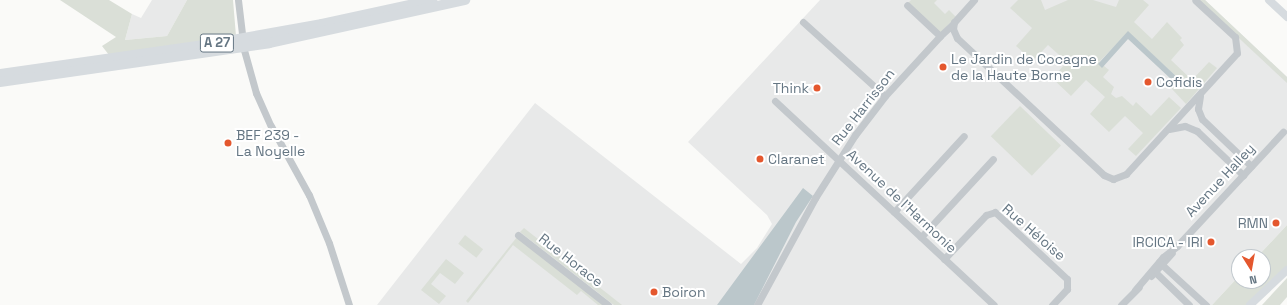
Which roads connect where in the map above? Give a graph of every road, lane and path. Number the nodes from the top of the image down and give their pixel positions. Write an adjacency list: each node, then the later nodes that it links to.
1 (238, 0): 35 (street)
2 (432, 0): 12 (highway, A 27)
3 (465, 0): 13 (highway, A 27)
4 (974, 0): 10 (street, Rue Harrisson)
5 (1195, 0): 14 (street)
6 (1269, 0): 8 (main road)
7 (907, 5): 11 (street)
8 (1287, 17)
9 (803, 22): 15 (street)
10 (953, 24): 11 (street, Rue Harrisson); 18 (street)
11 (940, 36): 15 (street, Rue Harrisson)
12 (0, 74)
13 (0, 82)
14 (1201, 95): 18 (street); 20 (street)
15 (885, 96): 22 (street, Rue Harrisson)
16 (775, 101): 22 (street, Avenue de l'Harmonie)
17 (1282, 132): 24 (street, Avenue Halley)
18 (1164, 133): 23 (street)
19 (964, 136): 26 (street)
20 (1236, 152): 23 (street); 24 (street)
21 (993, 159): 28 (street)
22 (839, 160): 26 (street, Avenue de l'Harmonie); 37 (street, Rue Harrisson)
23 (1228, 160): 25 (street)
24 (1251, 166): 25 (street, Avenue Halley)
25 (1243, 175): 30 (street, Avenue Halley)
26 (894, 212): 28 (street, Avenue de l'Harmonie)
27 (518, 235): 36 (street, Rue Horace)
28 (921, 237): 29 (street, Avenue de l'Harmonie)
29 (944, 259): 33 (street, Rue Héloise); 38 (street, Avenue de l'Harmonie)
30 (1157, 267): 40 (street, Avenue Halley); 41 (street); 42 (street)
31 (1287, 270): 34 (main road)
32 (1073, 275): 33 (street)
33 (1068, 281): 39 (street, Rue Héloise)
34 (1261, 295): 43 (main road); 44 (main road)
35 (349, 305)
36 (608, 305)
37 (758, 305)
38 (994, 305)
39 (1052, 305)
40 (1121, 305)
41 (1189, 305)
42 (1206, 305)
43 (1250, 305)
44 (1253, 305)

